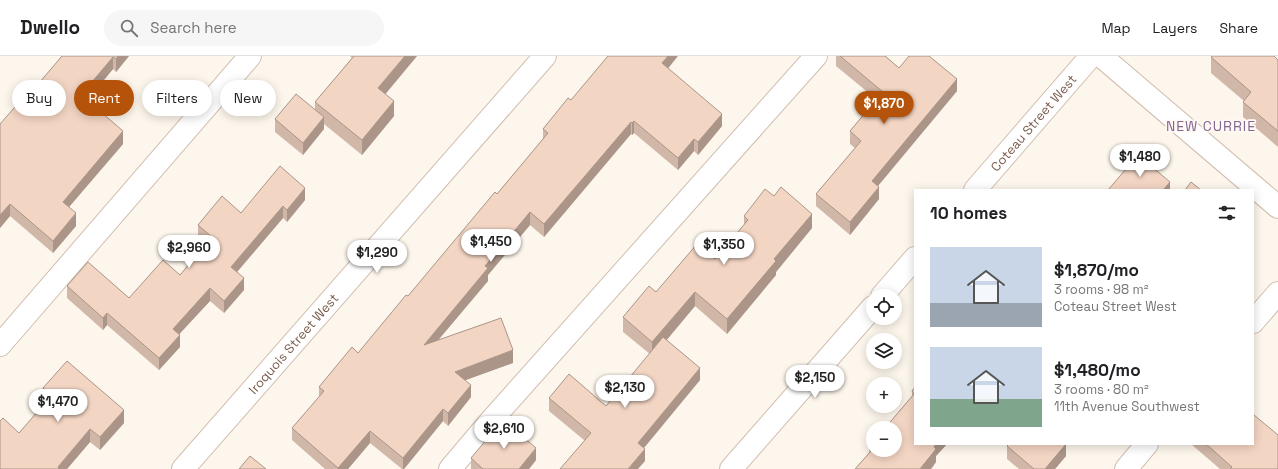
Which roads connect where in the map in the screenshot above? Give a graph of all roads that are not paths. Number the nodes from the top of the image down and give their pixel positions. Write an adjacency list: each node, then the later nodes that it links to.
1 (250, 56): 13 (street)
2 (545, 56): 15 (street, Iroquois Street West)
3 (816, 56): 16 (street)
4 (1091, 56): 6 (street, Coteau Street West)
5 (1101, 56): 7 (street)
6 (975, 189)
7 (1278, 208)
8 (914, 259): 9 (street)
9 (888, 289)
10 (1278, 293): 12 (street)
11 (866, 314): 17 (street)
12 (1254, 321)
13 (0, 345)
14 (1147, 445): 18 (street)
15 (183, 469)
16 (450, 469)
17 (731, 469)
18 (1126, 469)

